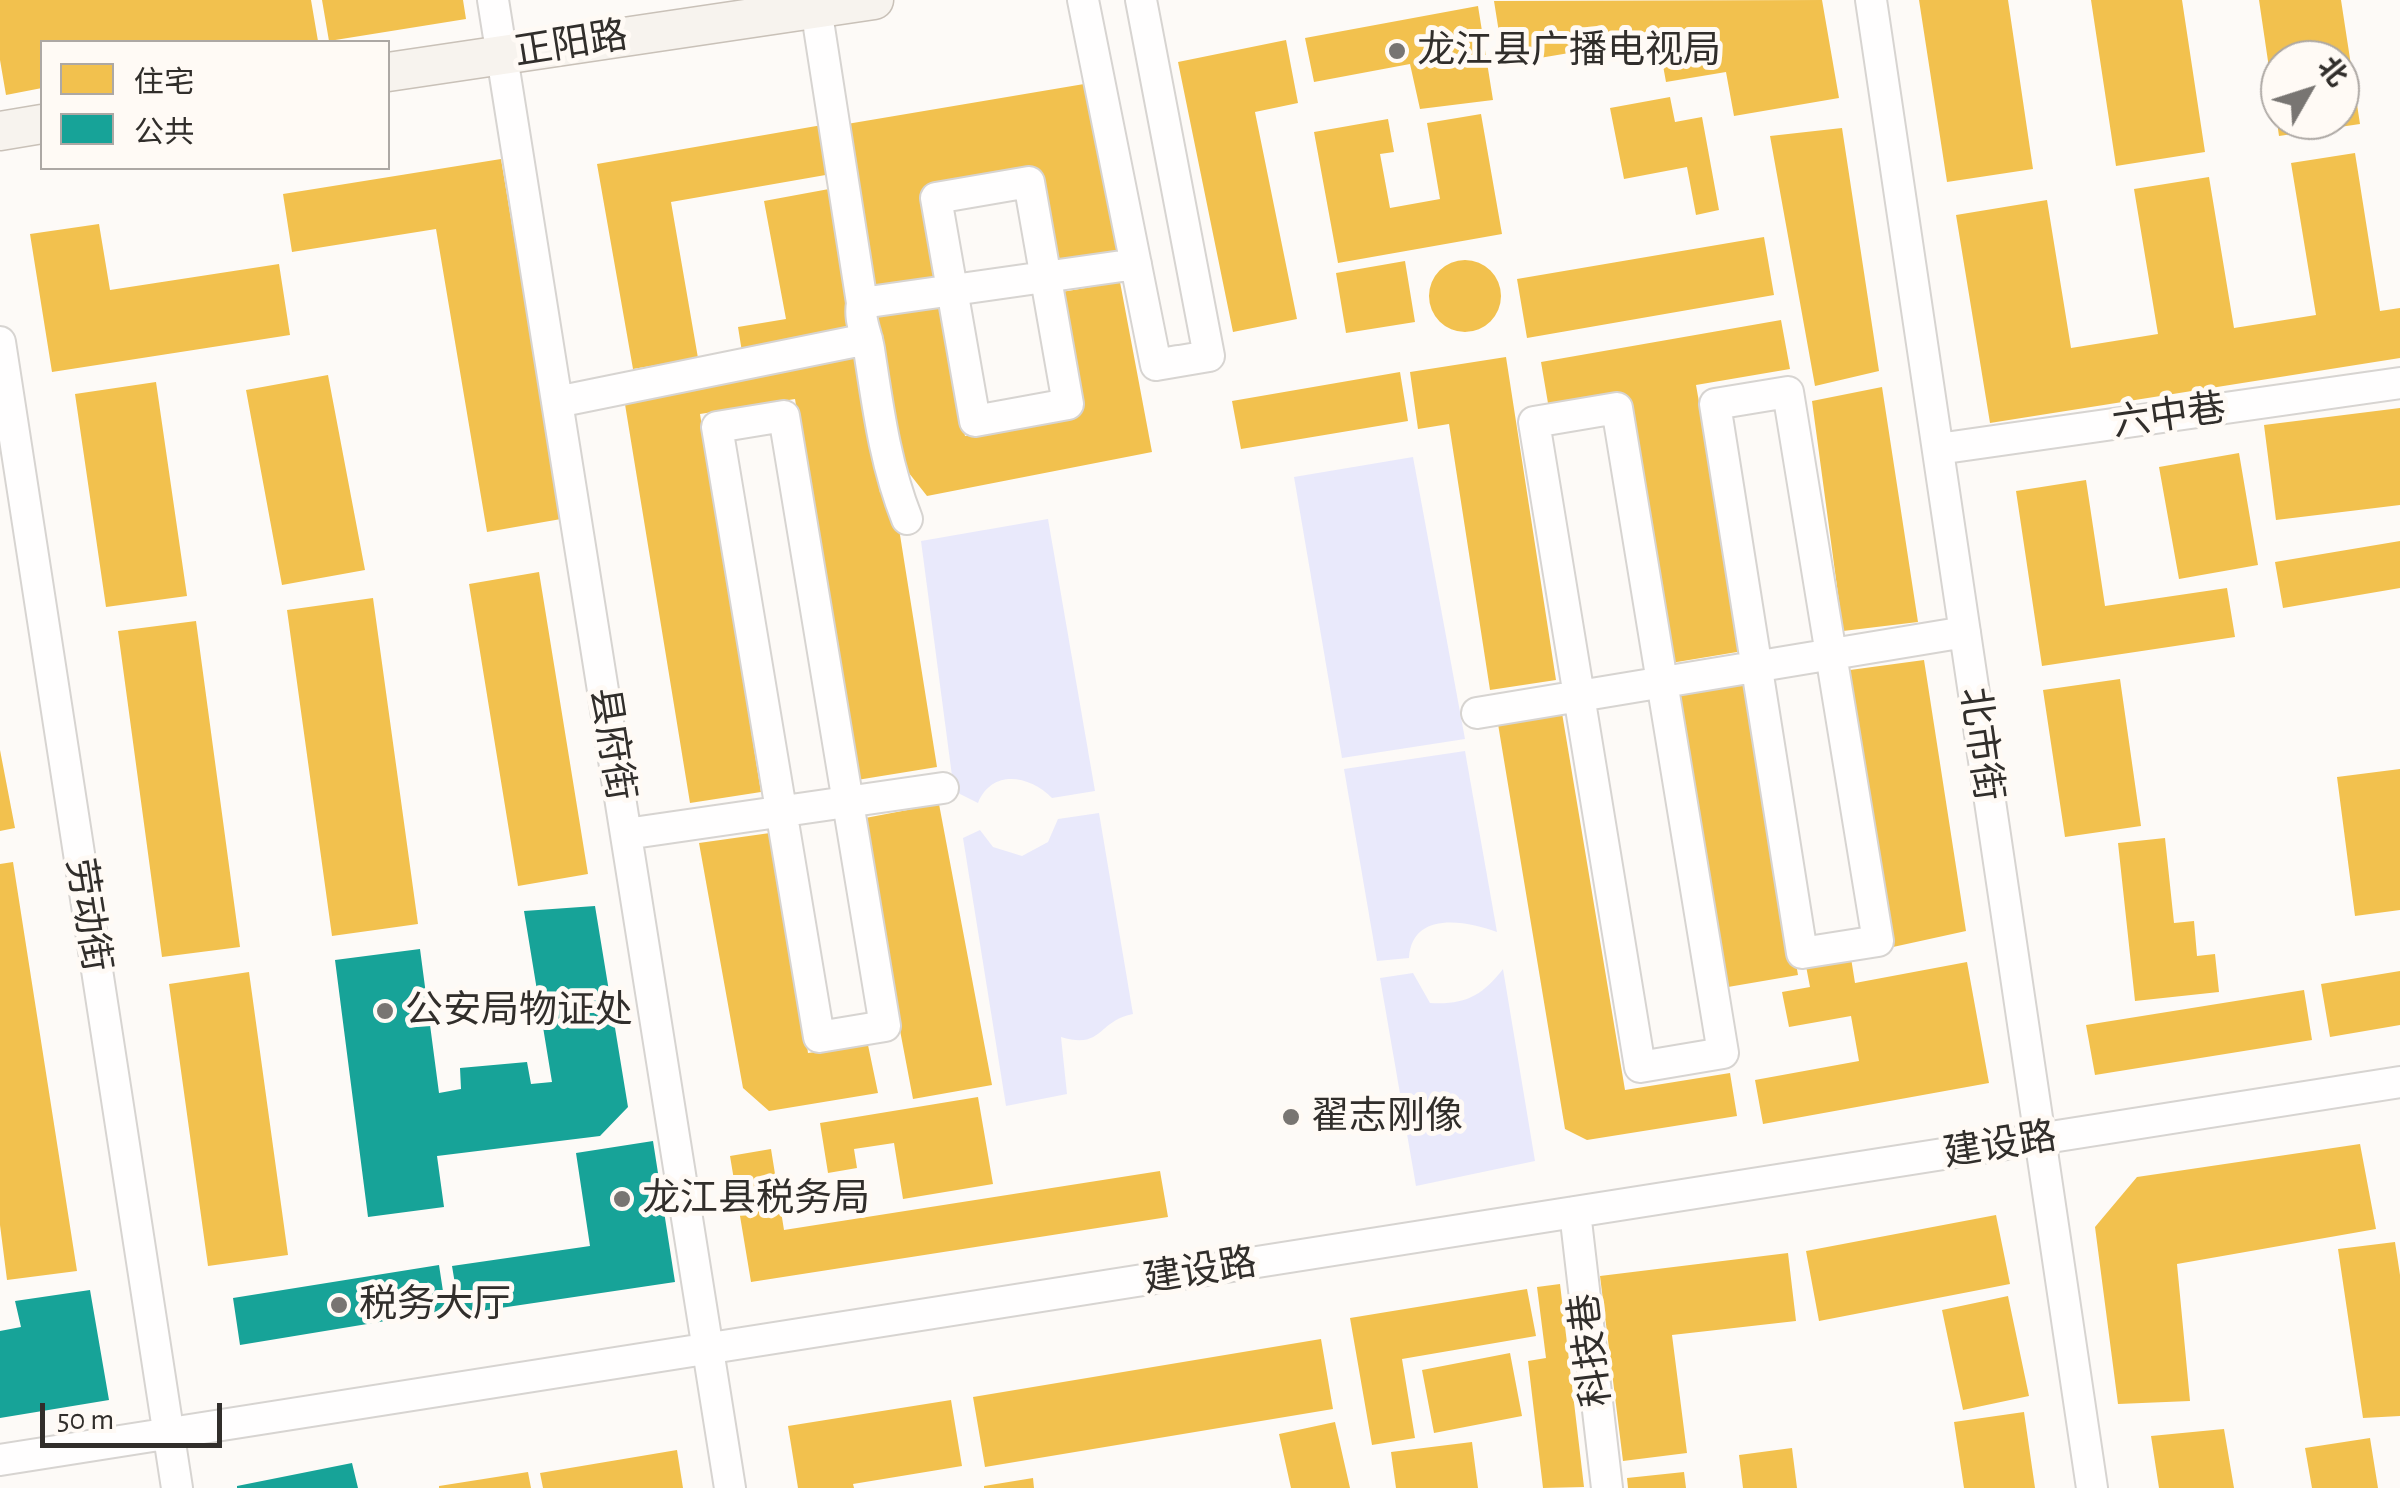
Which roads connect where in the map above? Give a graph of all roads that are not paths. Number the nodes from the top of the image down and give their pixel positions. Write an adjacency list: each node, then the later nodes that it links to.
1 (493, 0): 8 (street, 县府街)
2 (874, 0): 6 (main road, 正阳路)
3 (1083, 0): 12 (street)
4 (1141, 0): 12 (street)
5 (1871, 0): 20 (street, 北市街)
6 (816, 8): 7 (main road, 正阳路); 15 (street)
7 (693, 13): 8 (main road, 正阳路)
8 (502, 54): 9 (main road, 正阳路); 19 (street, 县府街)
9 (390, 72)
10 (40, 124): 11 (main road)
11 (0, 131)
12 (1136, 264): 13 (street)
13 (1046, 276): 14 (street); 14 (street); 14 (street)
14 (952, 290): 15 (street)
15 (862, 303): 16 (street)
16 (868, 340): 19 (street); 21 (street)
17 (0, 342): 36 (street, 劳动街)
18 (2400, 383): 20 (street, 六中巷)
19 (557, 402): 31 (street, 县府街)
20 (1938, 450): 22 (street, 北市街)
21 (908, 519)
22 (1964, 632): 23 (street); 33 (street, 北市街)
23 (1832, 654): 24 (street); 24 (street); 24 (street)
24 (1757, 666): 25 (street)
25 (1662, 682): 26 (street); 26 (street); 26 (street)
26 (1579, 696): 27 (street)
27 (1476, 713)
28 (944, 788): 29 (street)
29 (848, 799): 30 (street); 30 (street); 30 (street)
30 (782, 811): 31 (street)
31 (626, 834): 35 (street, 县府街)
32 (2400, 1082): 33 (street, 建设路)
33 (2040, 1138): 34 (street, 建设路); 41 (street, 北市街)
34 (1574, 1212): 35 (street, 建设路); 40 (street, 科技巷)
35 (708, 1348): 36 (street, 建设路); 39 (street, 县府街)
36 (168, 1433): 37 (street, 建设路); 38 (street, 劳动街)
37 (0, 1460)
38 (177, 1488)
39 (730, 1488)
40 (1607, 1488)
41 (2092, 1488)

